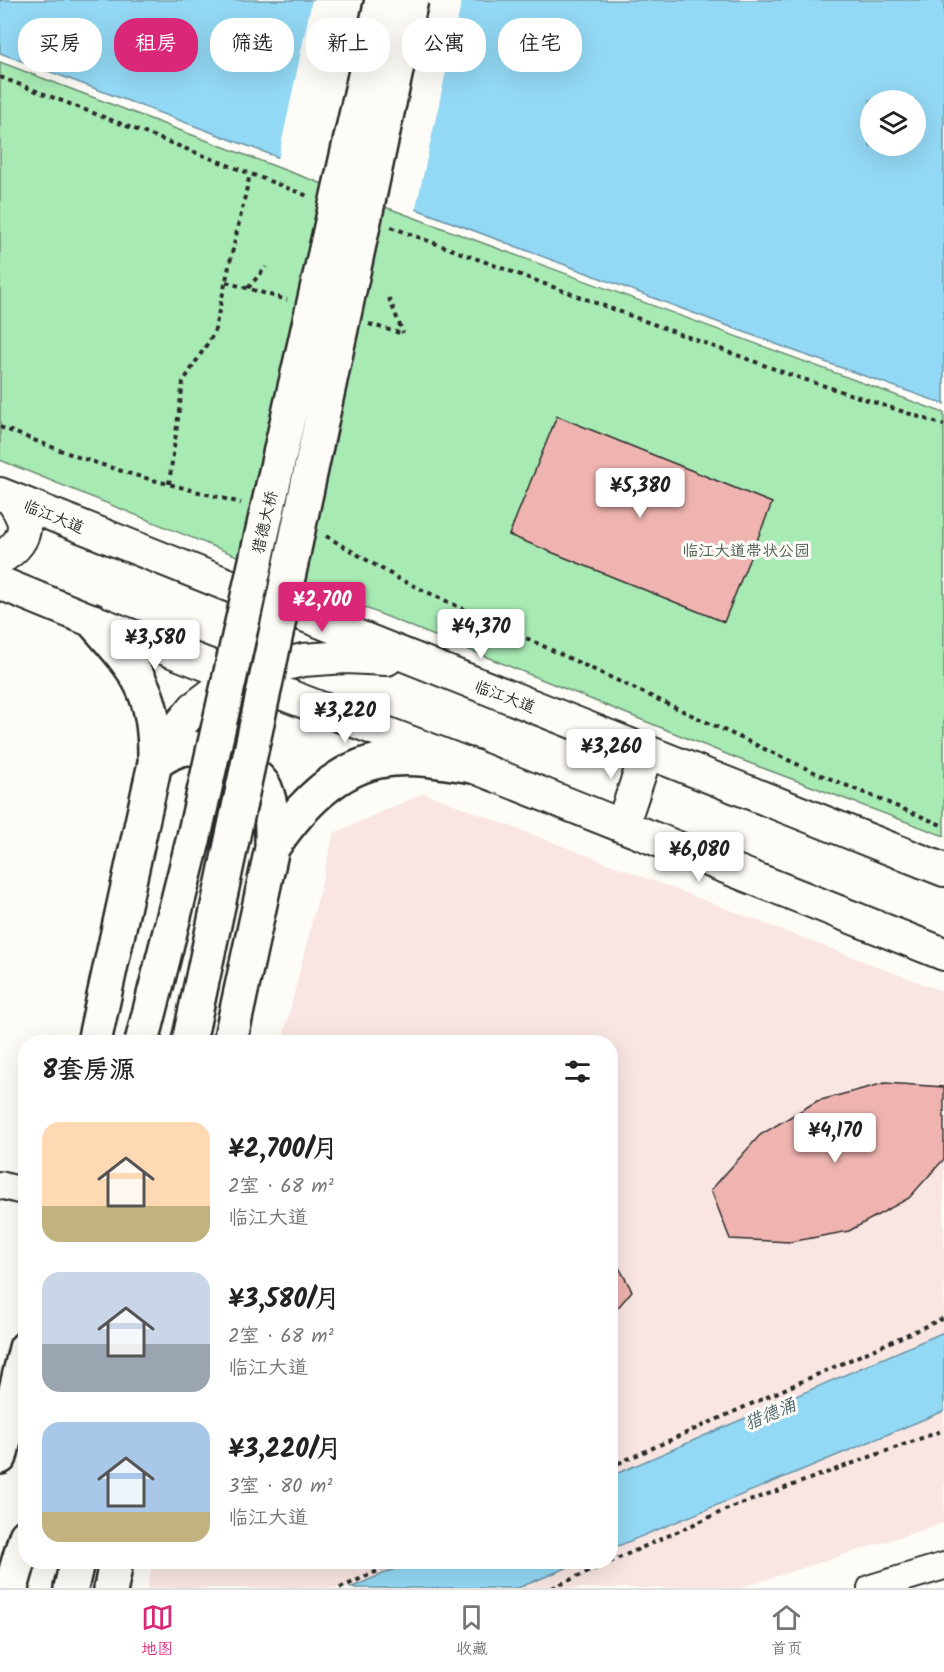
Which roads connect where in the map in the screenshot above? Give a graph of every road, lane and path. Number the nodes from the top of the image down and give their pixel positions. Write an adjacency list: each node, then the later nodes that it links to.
1 (381, 0): 31 (highway, 猎德大桥, bridge)
2 (411, 0): 32 (highway, bridge)
3 (0, 77): 4 (path)
4 (250, 174): 5 (path); 13 (path)
5 (316, 199)
6 (383, 224): 11 (path)
7 (266, 267): 8 (path)
8 (248, 288)
9 (389, 298): 10 (path)
10 (403, 334)
11 (944, 425)
12 (0, 428): 13 (path)
13 (169, 484): 15 (path)
14 (6, 496): 17 (main road); 20 (main road, 临江大道)
15 (251, 506)
16 (323, 534): 26 (path)
17 (0, 558)
18 (0, 583): 19 (main road)
19 (93, 621): 21 (main road); 23 (highway)
20 (415, 661): 21 (main road); 22 (main road, 临江大道)
21 (236, 676): 23 (main road); 24 (main road)
22 (647, 752): 25 (main road); 28 (main road, 临江大道)
23 (155, 762): 27 (highway); 30 (highway)
24 (472, 766): 25 (main road); 27 (highway)
25 (622, 826): 29 (main road)
26 (944, 826)
27 (272, 848): 33 (highway)
28 (944, 870)
29 (944, 954)
30 (96, 1035)
31 (144, 1035)
32 (190, 1035)
33 (232, 1035)
34 (0, 1185): 35 (street)
35 (18, 1190)
36 (944, 1318): 40 (path)
37 (18, 1382): 39 (highway)
38 (944, 1430): 41 (path)
39 (0, 1457)
40 (618, 1463)
41 (618, 1558)
42 (18, 1564): 49 (highway)
43 (944, 1566): 55 (street)
44 (25, 1569): 50 (highway)
45 (75, 1569): 51 (highway)
46 (115, 1569): 52 (highway)
47 (382, 1569): 53 (path)
48 (594, 1569): 54 (path)
49 (11, 1588)
50 (21, 1588)
51 (71, 1588)
52 (111, 1588)
53 (340, 1588)
54 (552, 1588)
55 (871, 1588)

